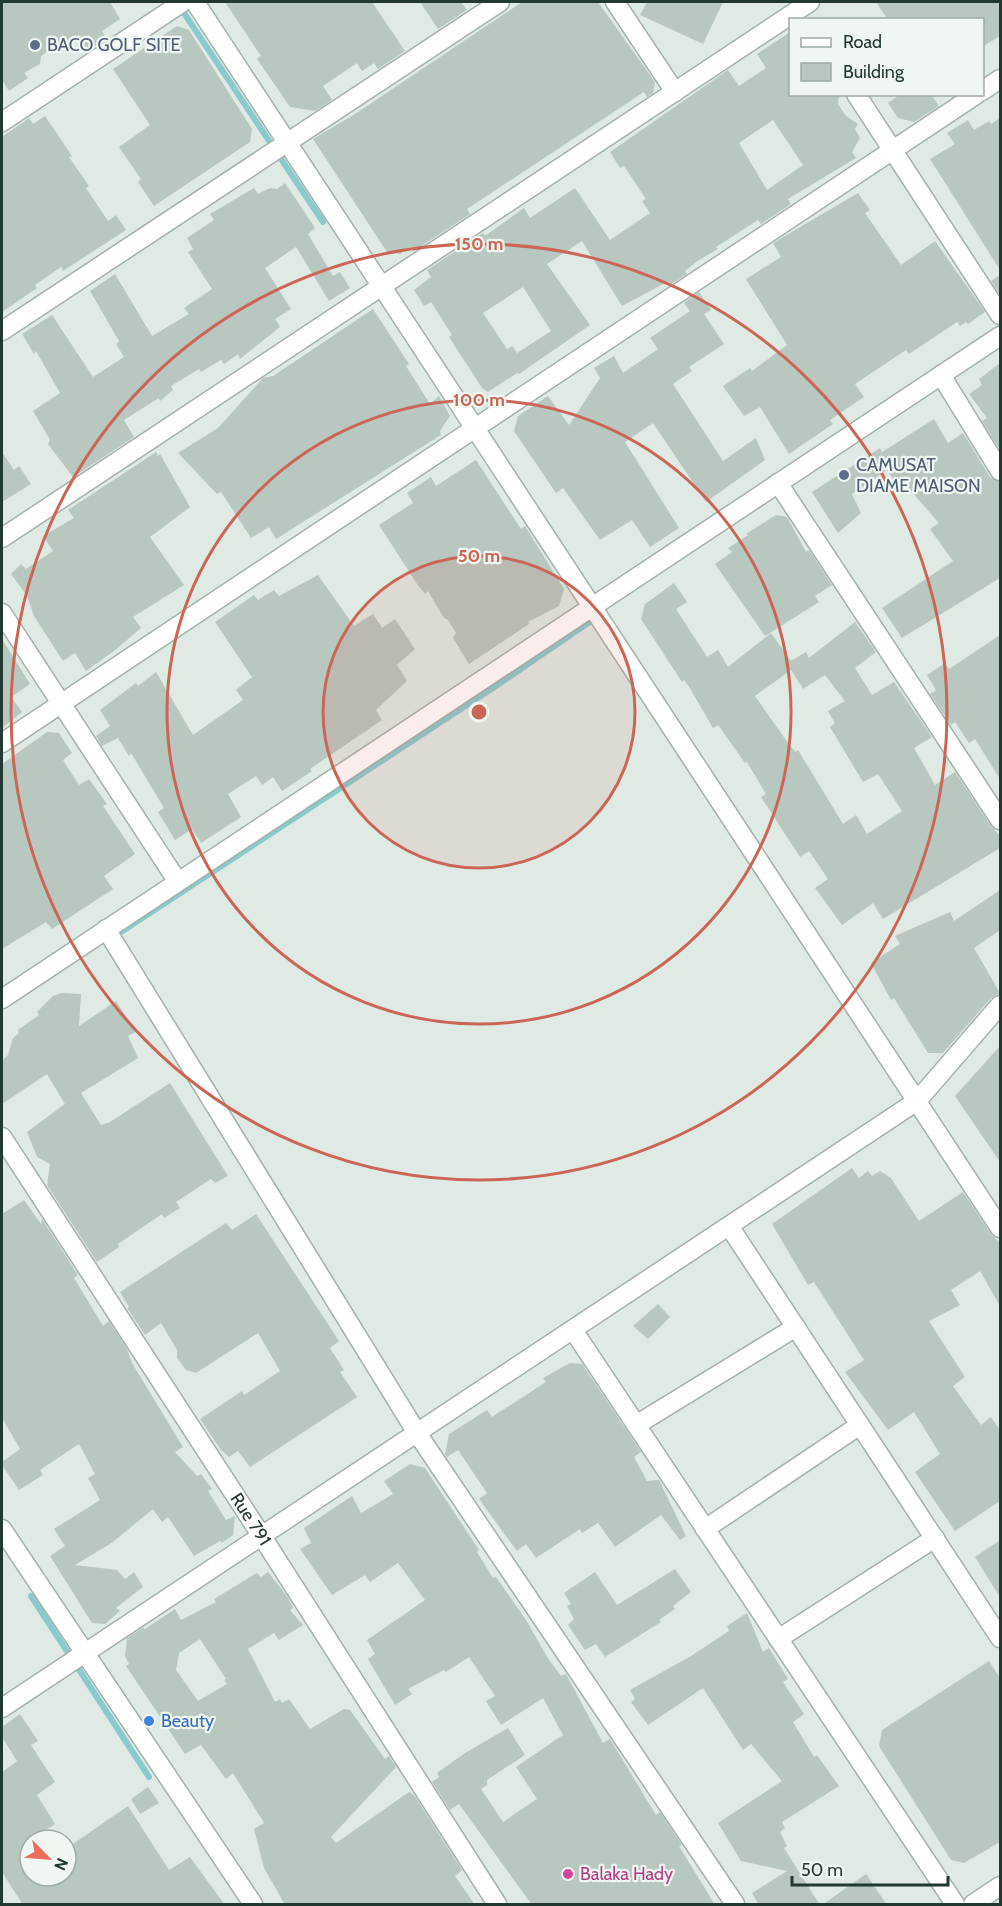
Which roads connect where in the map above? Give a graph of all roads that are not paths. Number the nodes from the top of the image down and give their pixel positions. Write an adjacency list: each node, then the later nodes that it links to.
1 (183, 2): 11 (street)
2 (195, 2): 12 (street)
3 (500, 2): 12 (street)
4 (615, 2): 8 (street)
5 (803, 8): 8 (street)
6 (1000, 79): 7 (street)
7 (984, 90)
8 (675, 92): 14 (street)
9 (857, 96): 13 (street)
10 (974, 96): 13 (street)
11 (2, 122)
12 (288, 142): 14 (street); 16 (street)
13 (893, 151): 15 (street); 19 (street)
14 (382, 286): 19 (street); 22 (street)
15 (1000, 315)
16 (2, 332)
17 (1000, 336): 18 (street)
18 (941, 375): 20 (street); 21 (street)
19 (475, 428): 23 (street); 25 (street)
20 (1000, 471)
21 (778, 483): 23 (street); 27 (street)
22 (2, 538)
23 (593, 607): 28 (street); 32 (street)
24 (2, 613): 25 (street)
25 (61, 704): 26 (street); 28 (street)
26 (2, 743)
27 (1000, 820)
28 (178, 882): 29 (street)
29 (106, 929): 30 (street); 40 (street)
30 (2, 999)
31 (1000, 1005): 32 (street)
32 (917, 1101): 34 (street); 35 (street)
33 (2, 1137): 43 (street, Rue 791)
34 (729, 1226): 36 (street); 37 (street)
35 (1000, 1228)
36 (796, 1328): 38 (street); 39 (street)
37 (573, 1329): 38 (street); 40 (street)
38 (636, 1425): 41 (street)
39 (860, 1425): 41 (street); 44 (street)
40 (417, 1433): 43 (street); 52 (street)
41 (705, 1528): 46 (street)
42 (2, 1529): 47 (street)
43 (261, 1535): 47 (street); 51 (street, Rue 791)
44 (934, 1538): 45 (street); 46 (street)
45 (1000, 1638)
46 (778, 1639): 53 (street)
47 (84, 1653): 48 (street); 50 (street)
48 (2, 1708)
49 (1000, 1886): 54 (street)
50 (253, 1905)
51 (497, 1905)
52 (735, 1905)
53 (955, 1905)
54 (974, 1905)

